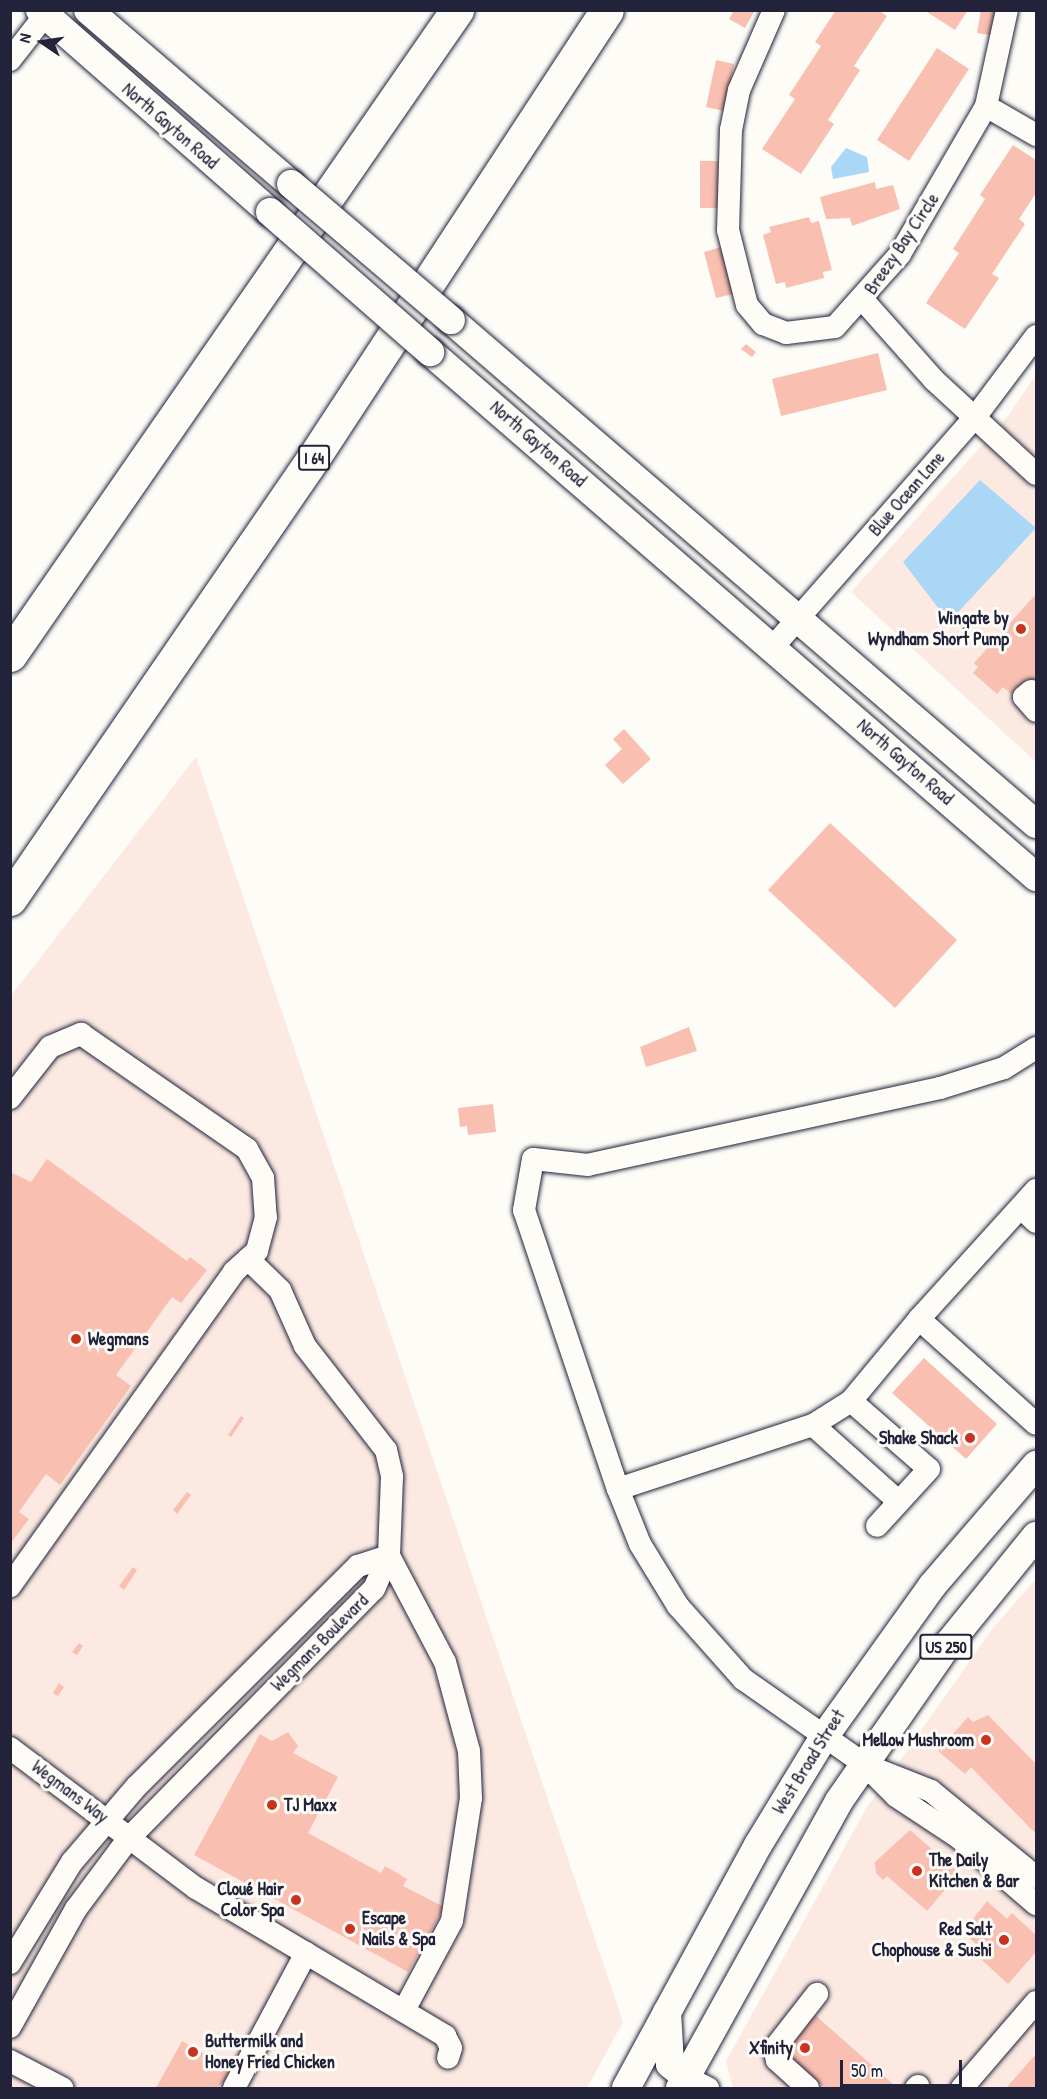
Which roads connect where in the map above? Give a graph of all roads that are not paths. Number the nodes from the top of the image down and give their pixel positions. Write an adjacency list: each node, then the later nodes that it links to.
1 (88, 10): 14 (main road, North Gayton Road, bridge)
2 (457, 10): 16 (highway)
3 (607, 10): 19 (highway, I 64)
4 (774, 10): 10 (street, Breezy Bay Circle)
5 (1007, 10): 8 (street, Breezy Bay Circle)
6 (44, 12): 7 (street); 15 (main road, North Gayton Road, bridge)
7 (10, 60)
8 (987, 106): 9 (street); 10 (street, Breezy Bay Circle)
9 (1036, 135)
10 (863, 300): 12 (street)
11 (1036, 336): 12 (street, Blue Ocean Lane)
12 (976, 416): 13 (street); 14 (street, Blue Ocean Lane)
13 (1036, 474)
14 (798, 619): 15 (street, Blue Ocean Lane); 17 (main road, North Gayton Road)
15 (773, 647): 18 (main road, North Gayton Road)
16 (10, 655)
17 (1036, 824)
18 (1036, 877)
19 (10, 899)
20 (1036, 1048): 30 (street)
21 (10, 1098): 24 (street)
22 (1036, 1190): 23 (street)
23 (1029, 1215): 25 (street)
24 (248, 1259): 34 (street); 35 (street)
25 (919, 1319): 26 (street); 27 (street)
26 (851, 1401): 28 (street); 31 (street)
27 (1036, 1424)
28 (813, 1425): 30 (street); 31 (street)
29 (1036, 1465): 36 (main road, West Broad Street / US 250)
30 (618, 1489): 36 (street)
31 (899, 1502): 32 (street)
32 (877, 1526)
33 (1036, 1536): 38 (main road, US 250)
34 (390, 1556): 39 (street, Wegmans Boulevard); 40 (street, Wegmans Boulevard); 47 (street)
35 (10, 1586)
36 (824, 1737): 38 (street); 48 (main road, West Broad Street / US 250)
37 (10, 1748): 39 (street, Wegmans Way)
38 (864, 1764): 41 (street); 42 (street); 52 (main road, US 250)
39 (107, 1820): 40 (street, Wegmans Way); 44 (street, Wegmans Boulevard)
40 (129, 1838): 43 (street, Wegmans Way); 49 (street, Wegmans Boulevard)
41 (1036, 1877)
42 (1036, 1904)
43 (306, 1953): 47 (street, Wegmans Way); 54 (street)
44 (10, 1963)
45 (817, 1994): 56 (street)
46 (1036, 2002): 57 (street)
47 (404, 2010): 50 (street, Wegmans Way)
48 (667, 2011): 52 (main road); 55 (main road, West Broad Street / US 250)
49 (10, 2027)
50 (448, 2058)
51 (10, 2061): 53 (street)
52 (691, 2085)
53 (62, 2088)
54 (234, 2088)
55 (626, 2088)
56 (808, 2088)
57 (962, 2088)

